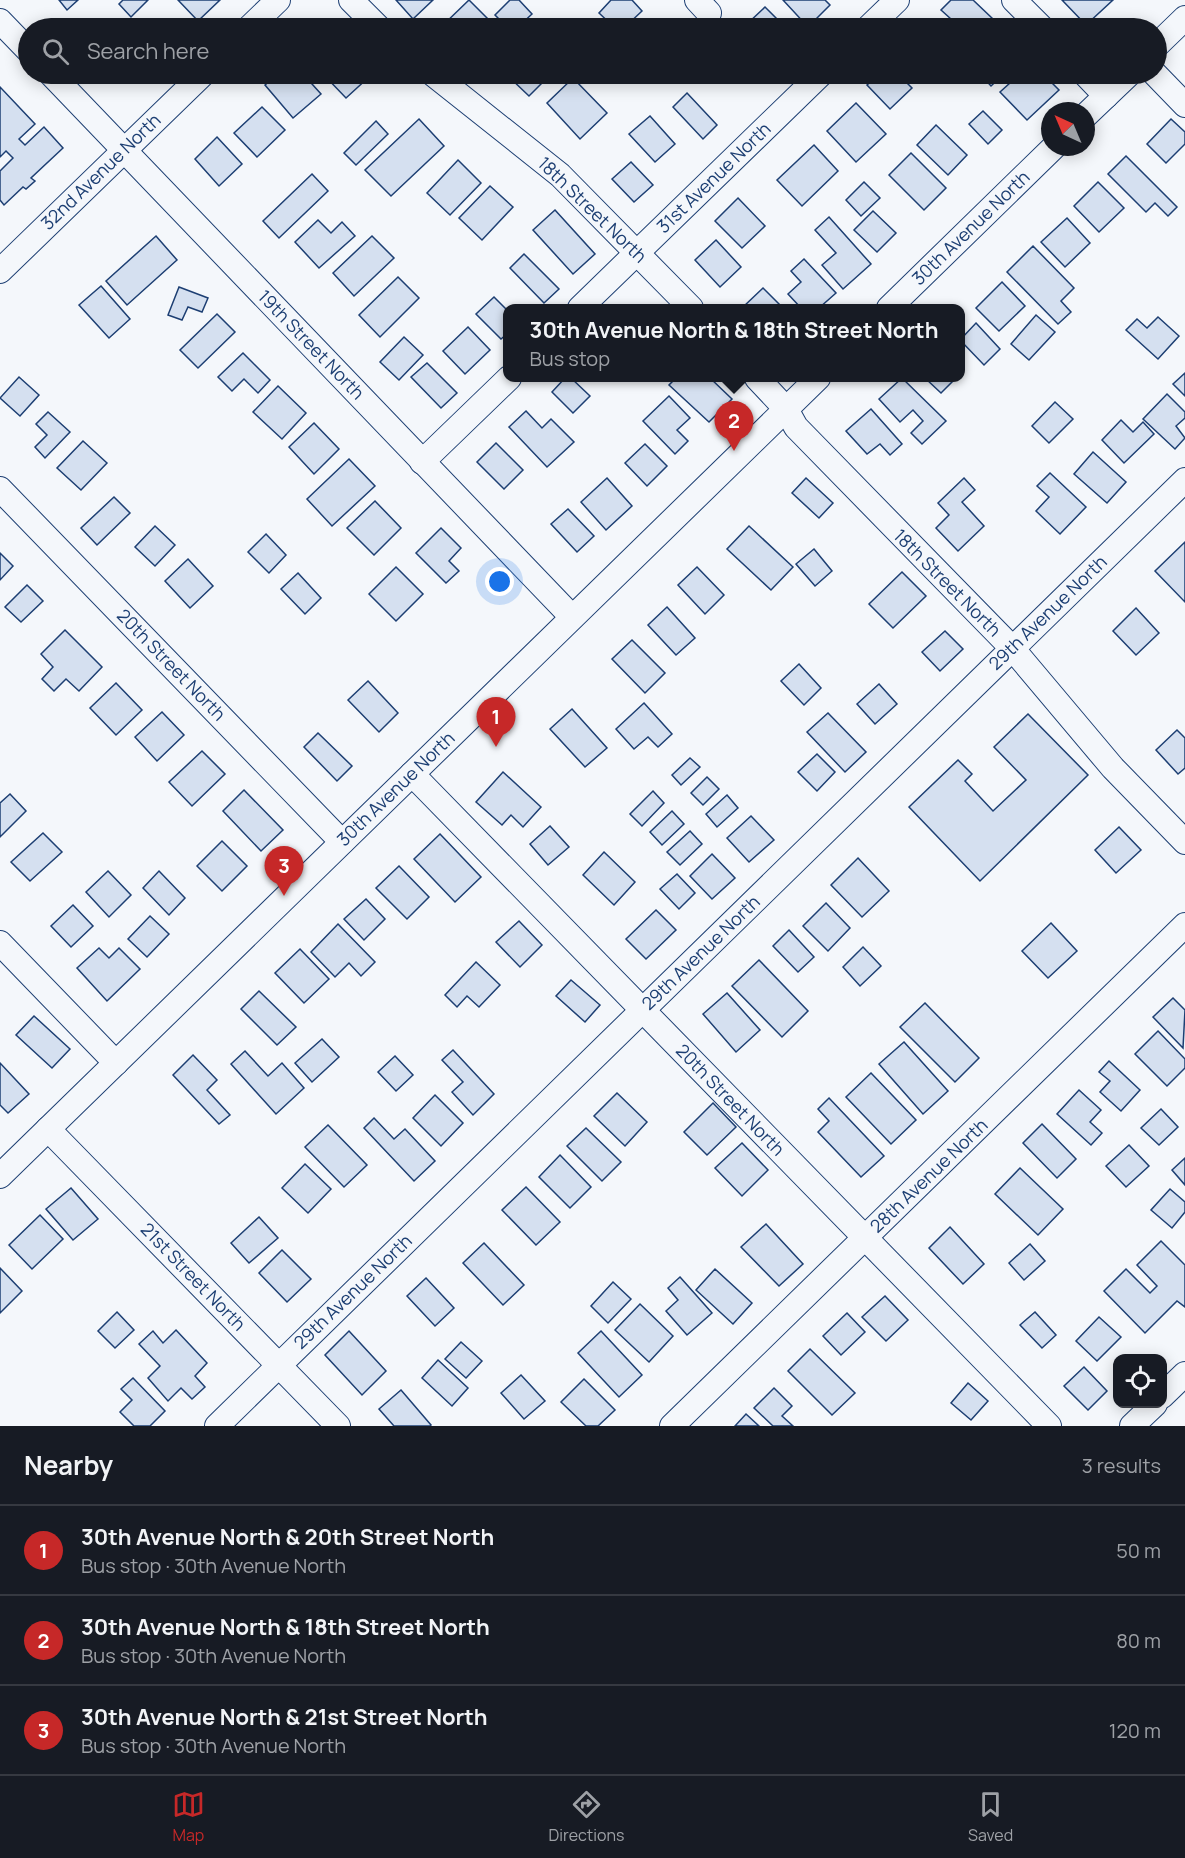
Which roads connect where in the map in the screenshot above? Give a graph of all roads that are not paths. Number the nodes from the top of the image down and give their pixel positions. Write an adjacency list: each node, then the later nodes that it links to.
1 (278, 0): 5 (street)
2 (351, 0): 6 (street)
3 (897, 0): 7 (street)
4 (1014, 0): 8 (street)
5 (259, 18)
6 (370, 18)
7 (878, 18)
8 (1032, 18)
9 (1185, 18): 11 (street)
10 (0, 21): 12 (street)
11 (1167, 35)
12 (18, 40)
13 (61, 84): 23 (street, 19th Street North)
14 (193, 84): 23 (street, 32nd Avenue North)
15 (446, 84): 25 (street, 18th Street North)
16 (811, 84): 25 (street, 31st Avenue North)
17 (1095, 84): 20 (street)
18 (1119, 84): 20 (street)
19 (1165, 84): 21 (street)
20 (1106, 96): 22 (street)
21 (1185, 105)
22 (1095, 106)
23 (125, 149): 26 (street, 32nd Avenue North); 34 (street, 19th Street North)
24 (1045, 156): 29 (street, 30th Avenue North)
25 (637, 253): 27 (street, 31st Avenue North); 28 (street, 18th Street North)
26 (0, 271)
27 (585, 304)
28 (686, 304)
29 (894, 304)
30 (505, 382): 34 (street)
31 (761, 382): 33 (street, 18th Street North)
32 (814, 382): 33 (street, 30th Avenue North)
33 (786, 409): 37 (street, 30th Avenue North); 38 (street, 18th Street North)
34 (422, 462): 37 (street, 19th Street North)
35 (1185, 480): 38 (street, 29th Avenue North)
36 (0, 489): 40 (street, 20th Street North)
37 (572, 617): 39 (street, 30th Avenue North)
38 (1012, 648): 41 (street, 18th Street North); 44 (street, 29th Avenue North)
39 (412, 774): 40 (street, 30th Avenue North); 44 (street, 20th Street North)
40 (342, 842): 45 (street, 30th Avenue North)
41 (1185, 842)
42 (1185, 925): 48 (street, 28th Avenue North)
43 (0, 943): 45 (street)
44 (643, 1010): 48 (street, 20th Street North); 49 (street, 29th Avenue North)
45 (116, 1063): 46 (street, 30th Avenue North)
46 (48, 1129): 47 (street, 30th Avenue North); 49 (street, 21st Street North)
47 (0, 1176)
48 (865, 1238): 55 (street, 28th Avenue North); 56 (street, 20th Street North)
49 (279, 1365): 53 (street, 29th Avenue North); 54 (street, 21st Street North)
50 (1185, 1374): 51 (street)
51 (1167, 1391)
52 (1151, 1408): 57 (street)
53 (217, 1426)
54 (338, 1426)
55 (672, 1426)
56 (1049, 1426)
57 (1132, 1426)

